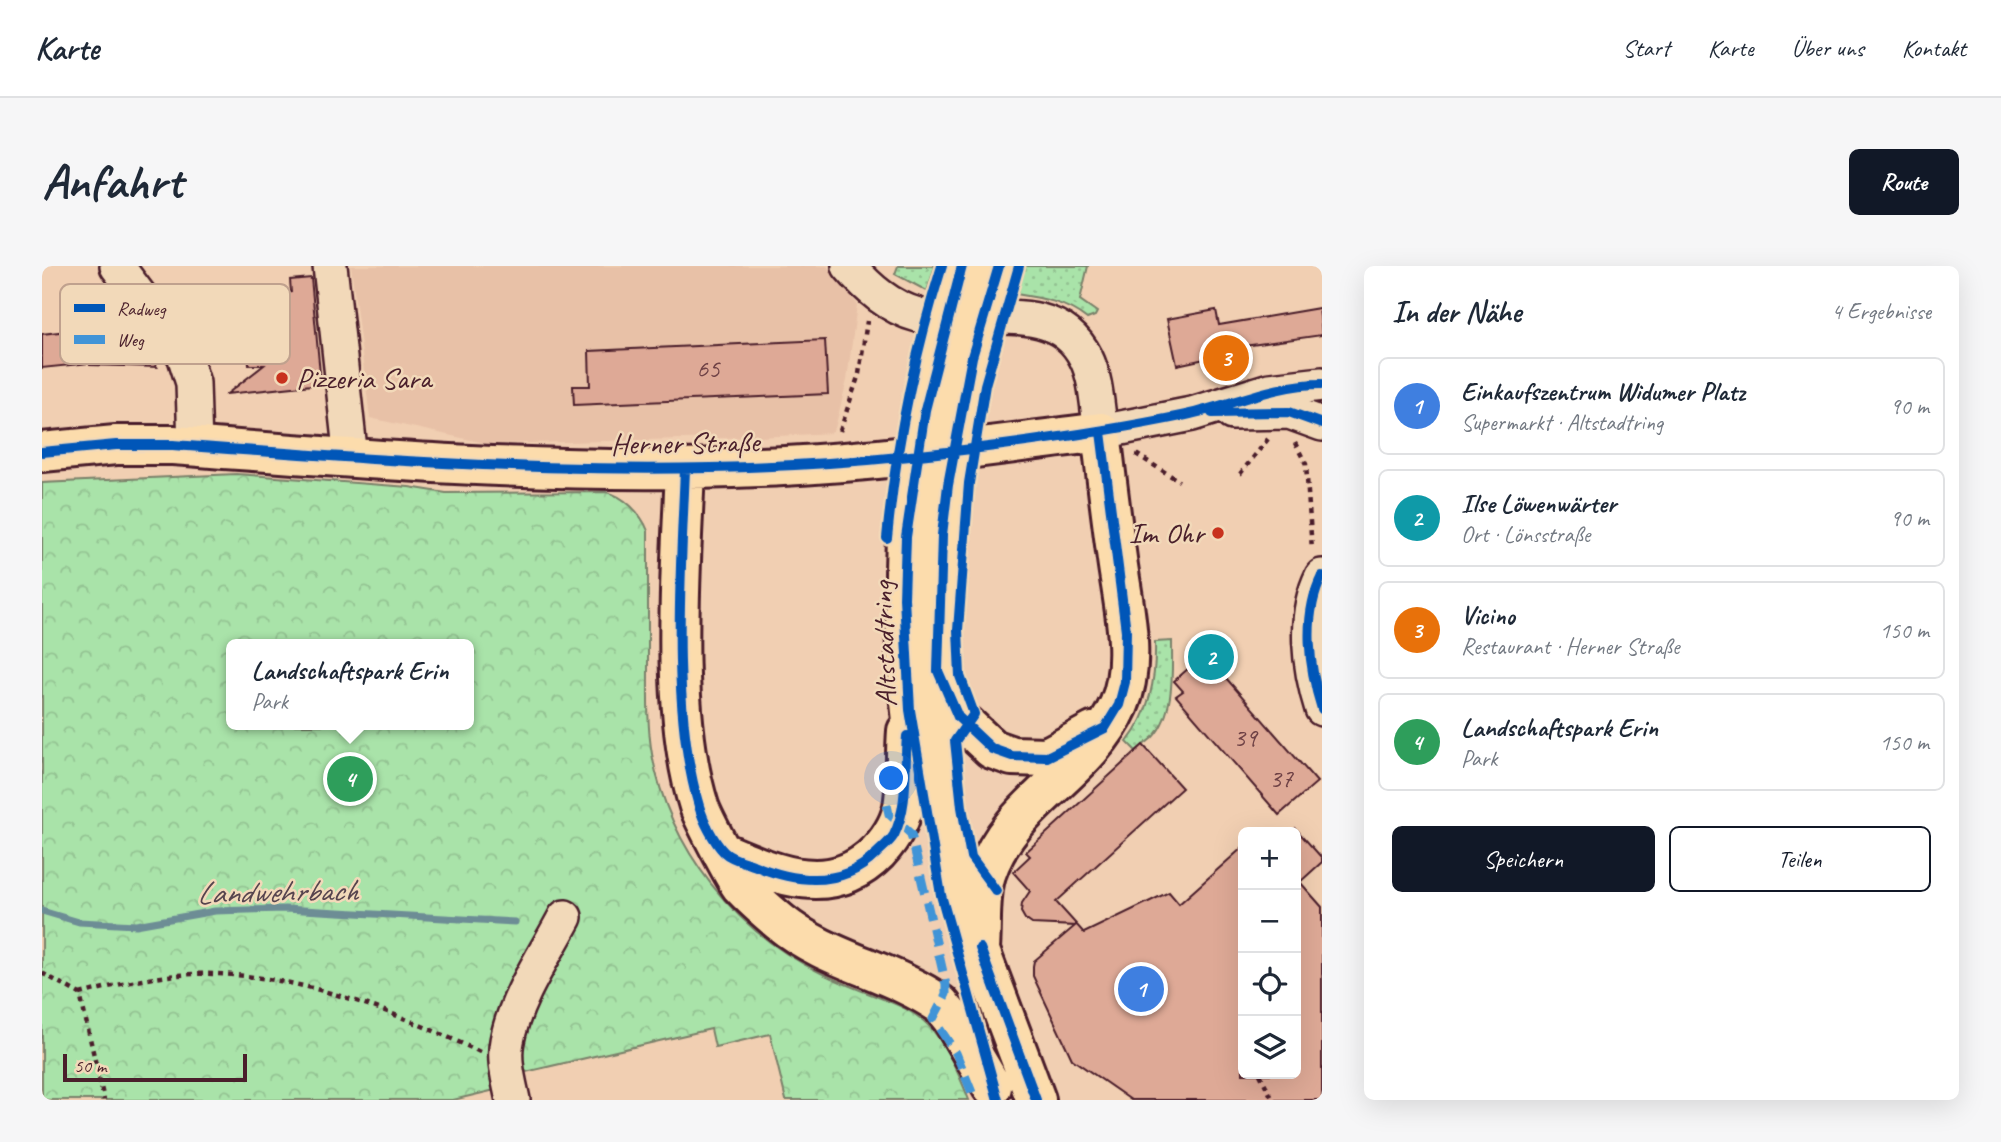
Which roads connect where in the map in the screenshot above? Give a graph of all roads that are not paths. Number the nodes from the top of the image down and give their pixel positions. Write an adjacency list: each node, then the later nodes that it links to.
1 (117, 266): 6 (street)
2 (330, 266): 14 (street)
3 (849, 266): 11 (street)
4 (962, 266): 16 (main road, Altstadtring, bridge)
5 (999, 266): 16 (main road, Altstadtring, bridge)
6 (131, 284)
7 (187, 364): 12 (street)
8 (1322, 384): 9 (street, Herner Straße)
9 (1192, 414): 10 (street); 11 (street, Herner Straße)
10 (1322, 424)
11 (1101, 432): 15 (main road, Herner Straße); 22 (main road)
12 (195, 447): 13 (main road, Herner Straße); 14 (main road, Herner Straße)
13 (42, 452)
14 (351, 459): 15 (main road, Herner Straße)
15 (685, 469): 23 (main road)
16 (924, 536): 19 (main road, Altstadtring); 20 (main road, Altstadtring)
17 (1318, 605): 18 (street); 21 (street)
18 (1322, 655)
19 (938, 671): 22 (main road); 25 (main road, Altstadtring)
20 (909, 709): 23 (main road); 27 (main road, Altstadtring)
21 (1322, 709)
22 (1105, 727): 25 (main road)
23 (725, 853): 27 (main road)
24 (565, 917): 26 (street)
25 (980, 948): 28 (main road, Altstadtring)
26 (510, 1085)
27 (995, 1093)
28 (1036, 1100)

